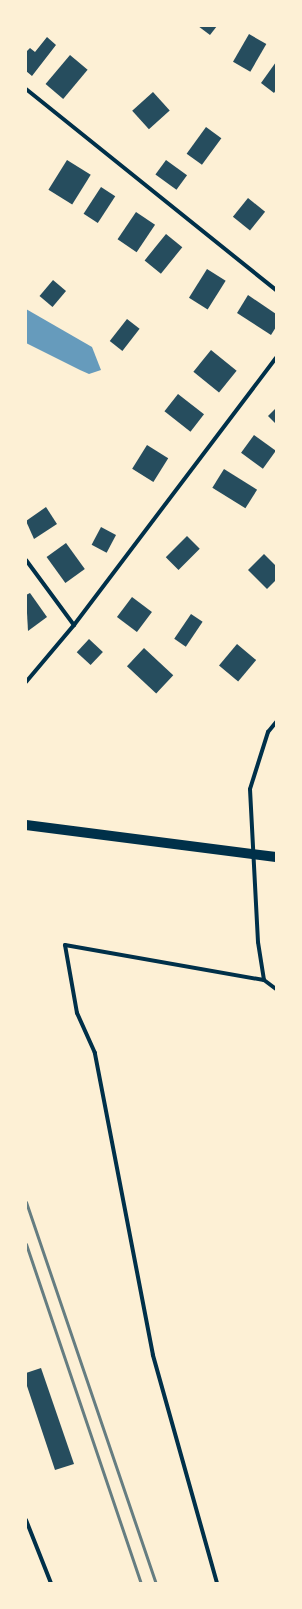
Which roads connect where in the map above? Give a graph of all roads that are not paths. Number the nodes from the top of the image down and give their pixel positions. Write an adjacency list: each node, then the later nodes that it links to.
1 (26, 90): 2 (street)
2 (276, 290)
3 (276, 358): 5 (street)
4 (26, 560): 5 (street)
5 (74, 624): 6 (street)
6 (26, 682)
7 (276, 722): 10 (street)
8 (26, 825): 9 (main road)
9 (276, 857)
10 (264, 980): 11 (street); 14 (street)
11 (276, 989)
12 (26, 1520): 13 (street)
13 (51, 1583)
14 (217, 1583)

